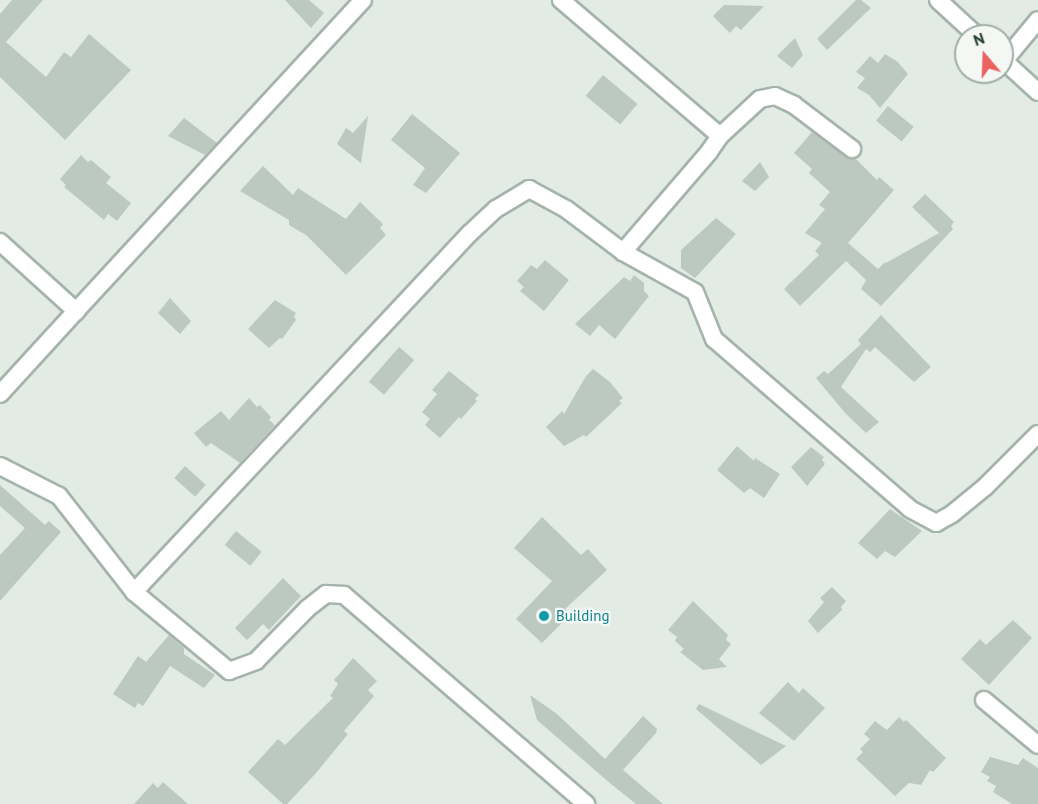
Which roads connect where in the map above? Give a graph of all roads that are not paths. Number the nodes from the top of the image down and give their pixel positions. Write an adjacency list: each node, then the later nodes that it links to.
1 (561, 0): 9 (street)
2 (938, 0): 5 (street)
3 (356, 2): 13 (street)
4 (1038, 20): 6 (street)
5 (964, 24)
6 (1014, 47)
7 (1014, 70): 8 (street)
8 (1038, 92)
9 (720, 136): 10 (street); 12 (street)
10 (852, 148)
11 (0, 242): 13 (street)
12 (624, 252): 15 (street); 17 (street)
13 (76, 311): 14 (street)
14 (0, 394)
15 (1038, 434)
16 (0, 466): 17 (street)
17 (134, 592): 20 (street)
18 (984, 700): 19 (street)
19 (1038, 745)
20 (586, 804)

